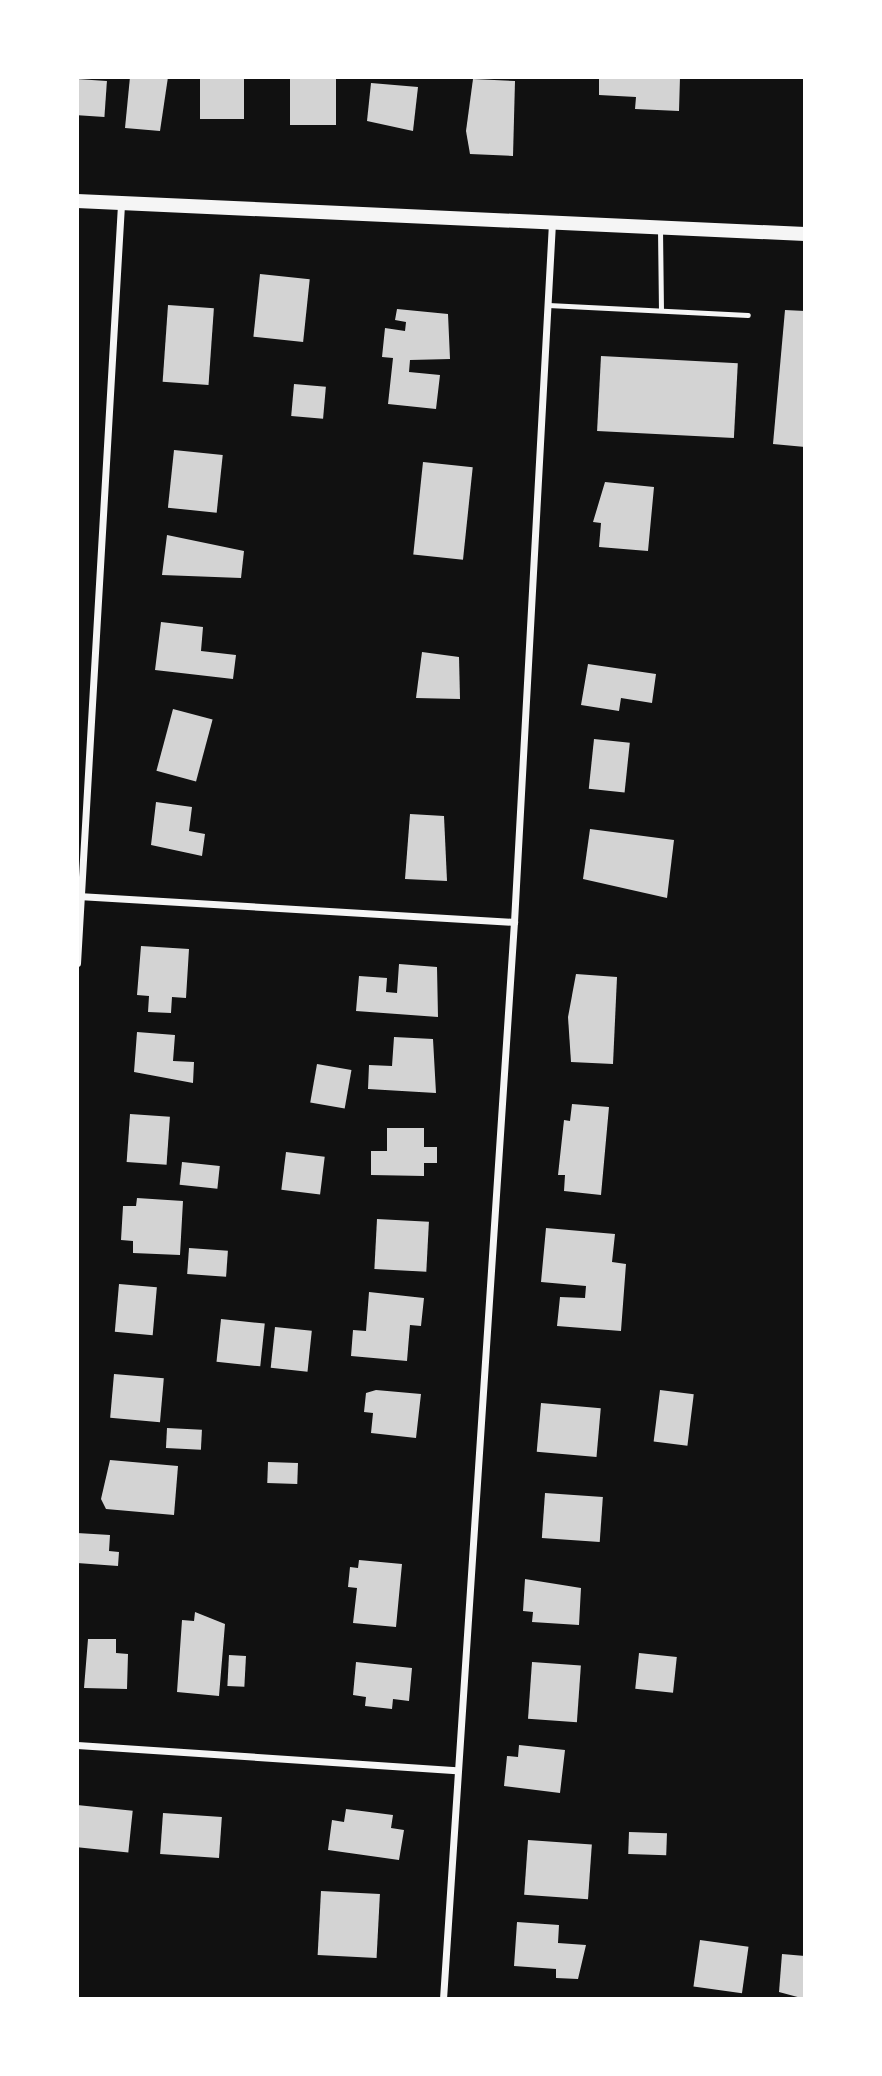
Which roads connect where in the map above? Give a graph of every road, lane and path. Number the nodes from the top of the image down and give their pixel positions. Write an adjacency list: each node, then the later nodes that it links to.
1 (77, 201): 2 (main road)
2 (121, 204): 3 (main road); 9 (street)
3 (552, 223): 4 (main road); 6 (street)
4 (660, 228): 5 (main road); 7 (lane)
5 (805, 234)
6 (548, 305): 7 (lane); 10 (street)
7 (661, 310): 8 (lane)
8 (748, 315)
9 (79, 896): 10 (street); 11 (street)
10 (514, 922): 13 (street)
11 (77, 963)
12 (77, 1745): 13 (street)
13 (456, 1770): 14 (street)
14 (443, 1999)

